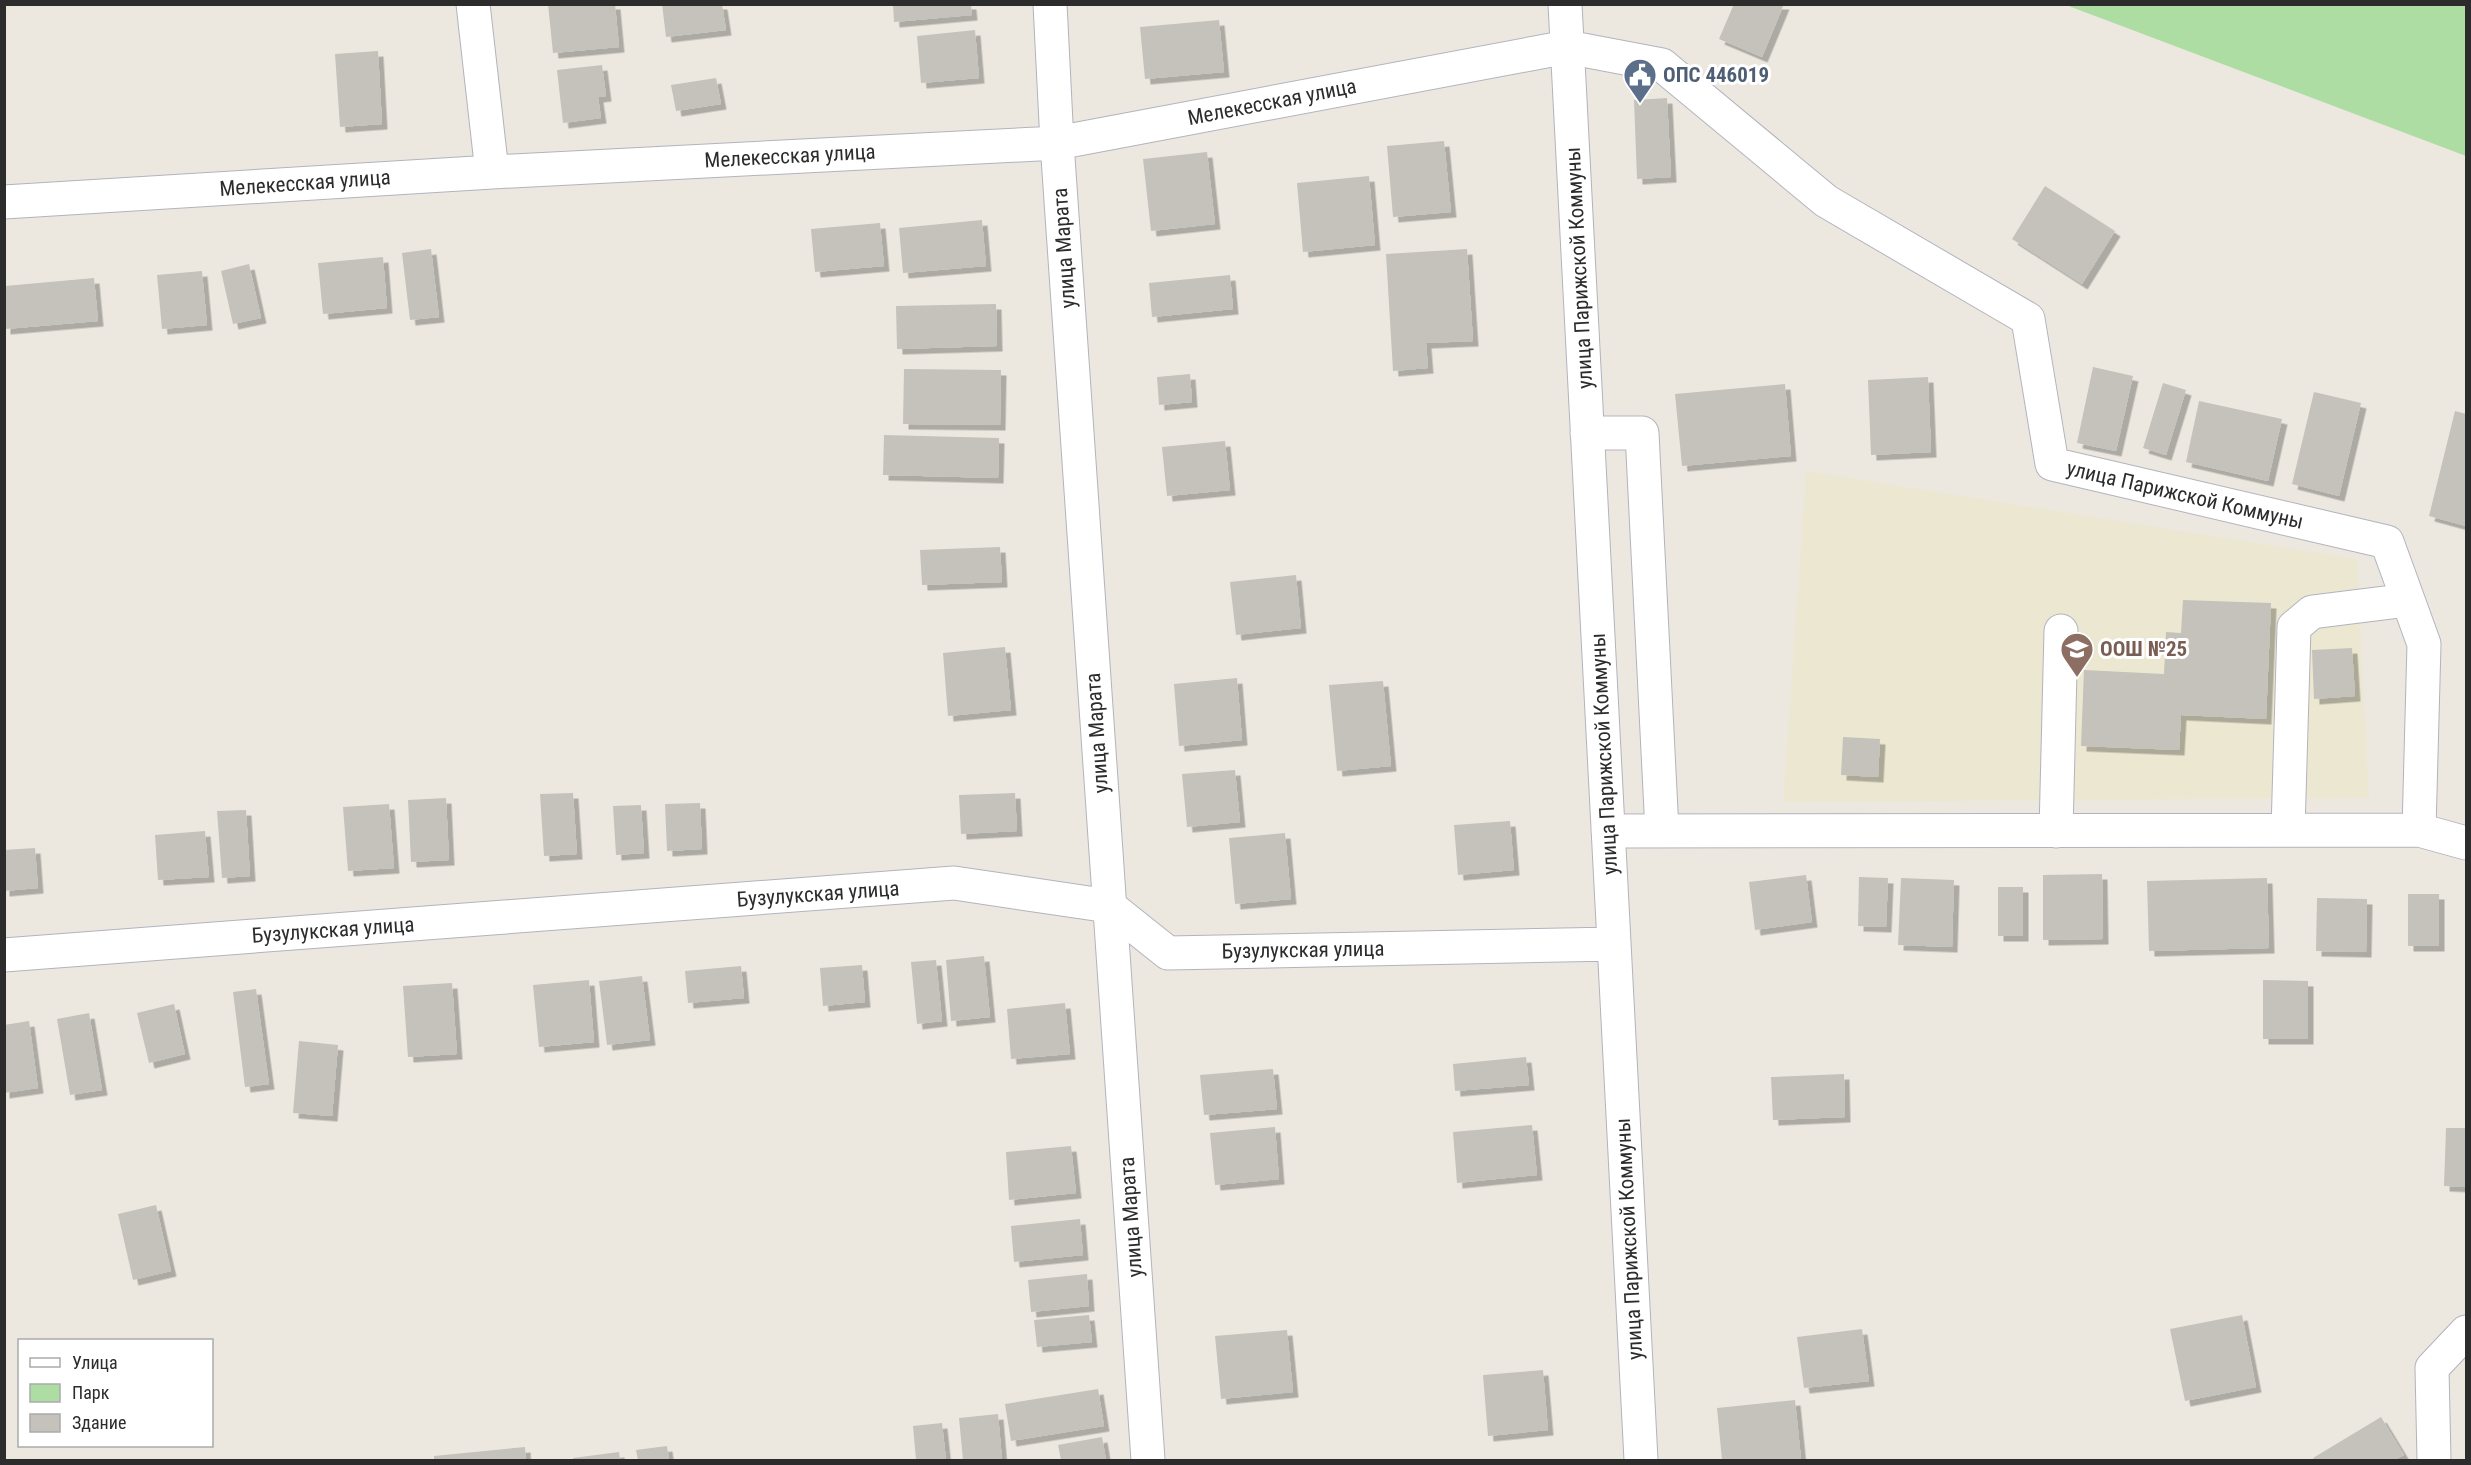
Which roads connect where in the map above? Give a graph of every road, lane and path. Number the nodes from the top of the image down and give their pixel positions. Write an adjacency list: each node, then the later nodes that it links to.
1 (473, 4): 6 (street)
2 (1050, 4): 5 (street, улица Марата)
3 (1565, 4): 4 (street, улица Парижской Коммуны)
4 (1567, 46): 5 (street, Мелекесская улица); 8 (street, улица Парижской Коммуны); 9 (street, улица Парижской Коммуны)
5 (1057, 143): 6 (street, Мелекесская улица); 17 (street, улица Марата)
6 (492, 172): 7 (street, Мелекесская улица)
7 (4, 201)
8 (1587, 433): 13 (street, улица Парижской Коммуны); 14 (street)
9 (2408, 600): 11 (street); 12 (street, улица Парижской Коммуны)
10 (2061, 631): 15 (street)
11 (2289, 830): 12 (street); 15 (street)
12 (2419, 830): 16 (street)
13 (1608, 831): 14 (street); 18 (street, улица Парижской Коммуны)
14 (1662, 831): 15 (street)
15 (2056, 831)
16 (2466, 843)
17 (1109, 906): 18 (street, Бузулукская улица); 19 (street, Бузулукская улица); 21 (street, улица Марата)
18 (1614, 944): 22 (street, улица Парижской Коммуны)
19 (4, 955)
20 (2466, 1332): 23 (street)
21 (1148, 1461)
22 (1641, 1461)
23 (2434, 1461)

